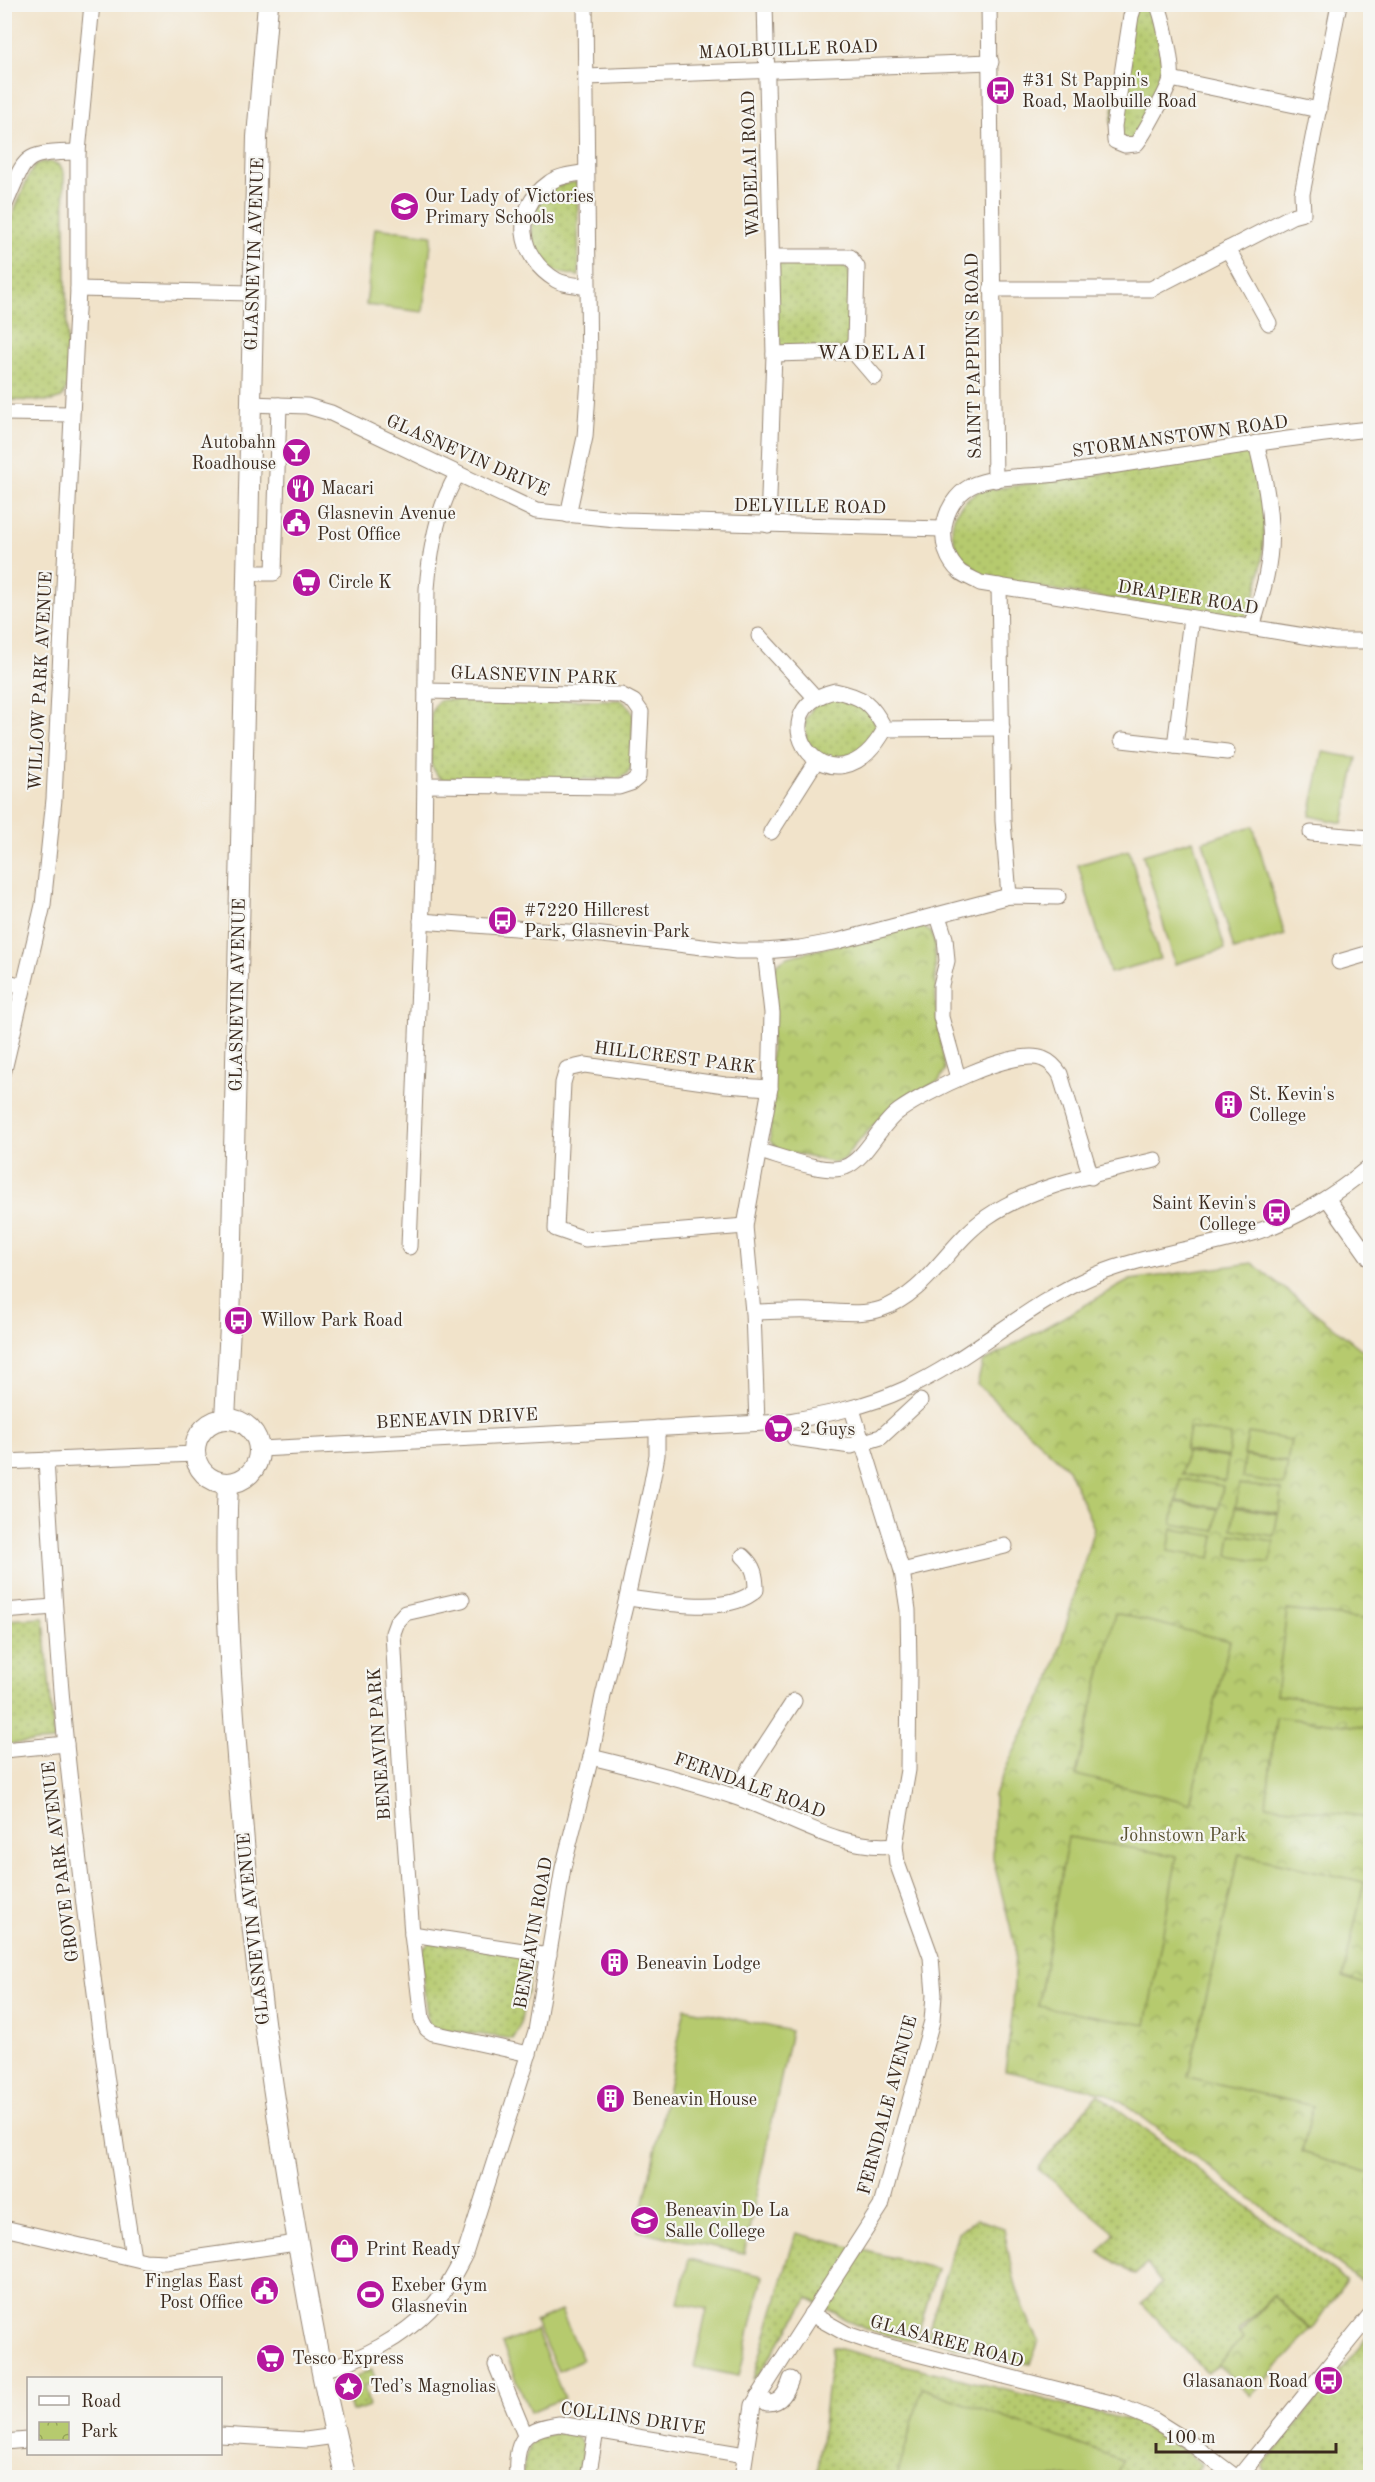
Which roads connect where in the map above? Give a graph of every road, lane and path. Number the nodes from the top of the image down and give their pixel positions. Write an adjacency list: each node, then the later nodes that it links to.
1 (92, 4): 14 (street, WILLOW PARK AVENUE)
2 (268, 4): 22 (main road, GLASNEVIN AVENUE)
3 (585, 4): 11 (street)
4 (765, 4): 10 (street, WADELAI ROAD)
5 (989, 4): 9 (street, SAINT PAPPIN'S ROAD)
6 (1135, 4): 12 (street)
7 (1157, 4): 12 (street)
8 (1339, 4): 13 (street)
9 (991, 62): 10 (street, MAOLBUILLE ROAD); 21 (street, SAINT PAPPIN'S ROAD)
10 (767, 69): 11 (street, MAOLBUILLE ROAD); 18 (street, WADELAI ROAD)
11 (586, 77): 15 (street)
12 (1171, 78): 13 (street)
13 (1319, 110): 17 (street)
14 (78, 152): 16 (street); 20 (street, WILLOW PARK AVENUE)
15 (585, 172): 19 (street); 19 (street)
16 (4, 207)
17 (1228, 249): 21 (street); 23 (street)
18 (772, 257): 24 (street, WADELAI ROAD); 25 (street, WADELAI ROAD)
19 (588, 287): 37 (street)
20 (78, 289): 22 (street); 30 (street, WILLOW PARK AVENUE)
21 (991, 289): 34 (street, SAINT PAPPIN'S ROAD)
22 (252, 293): 27 (main road, GLASNEVIN AVENUE)
23 (1269, 322)
24 (851, 349): 25 (street); 26 (street)
25 (774, 354): 39 (street, WADELAI ROAD)
26 (875, 377)
27 (250, 404): 28 (street, GLASNEVIN DRIVE); 35 (main road, GLASNEVIN AVENUE)
28 (279, 405): 33 (street, GLASNEVIN DRIVE); 36 (street)
29 (4, 413): 30 (street)
30 (71, 414): 67 (street, WILLOW PARK AVENUE)
31 (1371, 429): 32 (street, STORMANSTOWN ROAD)
32 (1256, 443): 34 (street, STORMANSTOWN ROAD); 44 (street)
33 (458, 475): 37 (street, GLASNEVIN DRIVE); 47 (street, GLASNEVIN PARK)
34 (995, 480): 40 (street, SAINT PAPPIN'S ROAD)
35 (249, 504): 36 (street); 41 (main road, GLASNEVIN AVENUE)
36 (276, 506): 41 (street)
37 (568, 515): 38 (street, GLASNEVIN DRIVE)
38 (676, 521): 39 (street, DELVILLE ROAD)
39 (768, 525): 40 (street, DELVILLE ROAD)
40 (942, 529): 42 (street)
41 (247, 573): 82 (main road, GLASNEVIN AVENUE)
42 (999, 586): 43 (street, DRAPIER ROAD); 49 (street)
43 (1191, 618): 44 (street, DRAPIER ROAD); 52 (street)
44 (1252, 627): 46 (street, DRAPIER ROAD)
45 (759, 636): 48 (street)
46 (1371, 641)
47 (426, 691): 55 (street, GLASNEVIN PARK); 55 (street, GLASNEVIN PARK)
48 (815, 698): 50 (street); 54 (street)
49 (1002, 728): 50 (street); 59 (street)
50 (885, 729): 54 (street)
51 (1122, 740): 52 (street)
52 (1175, 746): 53 (street)
53 (1227, 752)
54 (816, 761): 56 (street)
55 (425, 786): 62 (street, GLASNEVIN PARK)
56 (771, 832)
57 (1311, 833): 58 (street)
58 (1371, 838)
59 (1009, 897): 60 (street); 61 (street)
60 (1058, 897)
61 (938, 916): 63 (street); 69 (street)
62 (421, 921): 63 (street); 77 (street, GLASNEVIN PARK)
63 (765, 951): 70 (street, HILLCREST PARK)
64 (1371, 953): 65 (street)
65 (1339, 962)
66 (4, 981): 67 (street)
67 (23, 986): 68 (street, WILLOW PARK AVENUE)
68 (4, 1070)
69 (958, 1078): 71 (street); 74 (street)
70 (770, 1088): 71 (street, HILLCREST PARK); 76 (street, HILLCREST PARK)
71 (759, 1151): 76 (street, HILLCREST PARK)
72 (1155, 1160): 74 (street)
73 (1371, 1166): 75 (street, BENEAVIN DRIVE)
74 (1091, 1177): 79 (street)
75 (1327, 1198): 78 (street); 81 (street, BENEAVIN DRIVE)
76 (745, 1226): 79 (street, HILLCREST PARK)
77 (409, 1247)
78 (1371, 1259)
79 (753, 1312): 83 (street, HILLCREST PARK)
80 (920, 1401): 86 (street)
81 (852, 1409): 83 (street, BENEAVIN DRIVE); 86 (street, FERNDALE AVENUE)
82 (225, 1418): 87 (main road); 88 (main road)
83 (757, 1423): 84 (street, BENEAVIN DRIVE)
84 (657, 1428): 87 (street, BENEAVIN DRIVE); 95 (street, BENEAVIN ROAD)
85 (794, 1438): 86 (street)
86 (863, 1442): 94 (street, FERNDALE AVENUE)
87 (260, 1449): 91 (main road)
88 (195, 1454): 89 (street); 91 (main road)
89 (46, 1460): 90 (street); 97 (street, GROVE PARK AVENUE)
90 (4, 1462)
91 (228, 1484): 109 (main road, GLASNEVIN AVENUE)
92 (1005, 1546): 94 (street)
93 (743, 1556): 95 (street)
94 (903, 1571): 104 (street, FERNDALE AVENUE)
95 (627, 1598): 102 (street, BENEAVIN ROAD)
96 (462, 1600): 105 (street, BENEAVIN PARK)
97 (54, 1607): 98 (street); 100 (street, GROVE PARK AVENUE)
98 (4, 1611)
99 (794, 1701): 103 (street)
100 (66, 1744): 101 (street); 110 (street, GROVE PARK AVENUE)
101 (4, 1750)
102 (591, 1757): 103 (street, FERNDALE ROAD); 106 (street, BENEAVIN ROAD)
103 (740, 1798): 104 (street, FERNDALE ROAD)
104 (895, 1845): 111 (street, FERNDALE AVENUE)
105 (412, 1934): 106 (street); 107 (street, BENEAVIN PARK)
106 (549, 1955): 107 (street, BENEAVIN ROAD)
107 (529, 2054): 114 (street, BENEAVIN ROAD)
108 (4, 2228): 110 (street)
109 (296, 2243): 110 (street); 114 (main road, GLASNEVIN AVENUE)
110 (133, 2258)
111 (811, 2314): 116 (street); 128 (street, GLASAREE ROAD)
112 (1371, 2315): 128 (street)
113 (496, 2365): 119 (street)
114 (322, 2370): 120 (main road, GLASNEVIN AVENUE)
115 (791, 2379): 116 (street)
116 (758, 2396): 123 (street)
117 (596, 2431): 119 (street, COLLINS DRIVE); 123 (street, COLLINS DRIVE); 126 (street)
118 (222, 2435): 120 (street)
119 (525, 2435): 125 (street)
120 (335, 2436): 124 (main road, GLASNEVIN AVENUE)
121 (27, 2440): 122 (street)
122 (4, 2442)
123 (745, 2455): 127 (street)
124 (346, 2478)
125 (517, 2478)
126 (588, 2478)
127 (742, 2478)
128 (1237, 2478)

